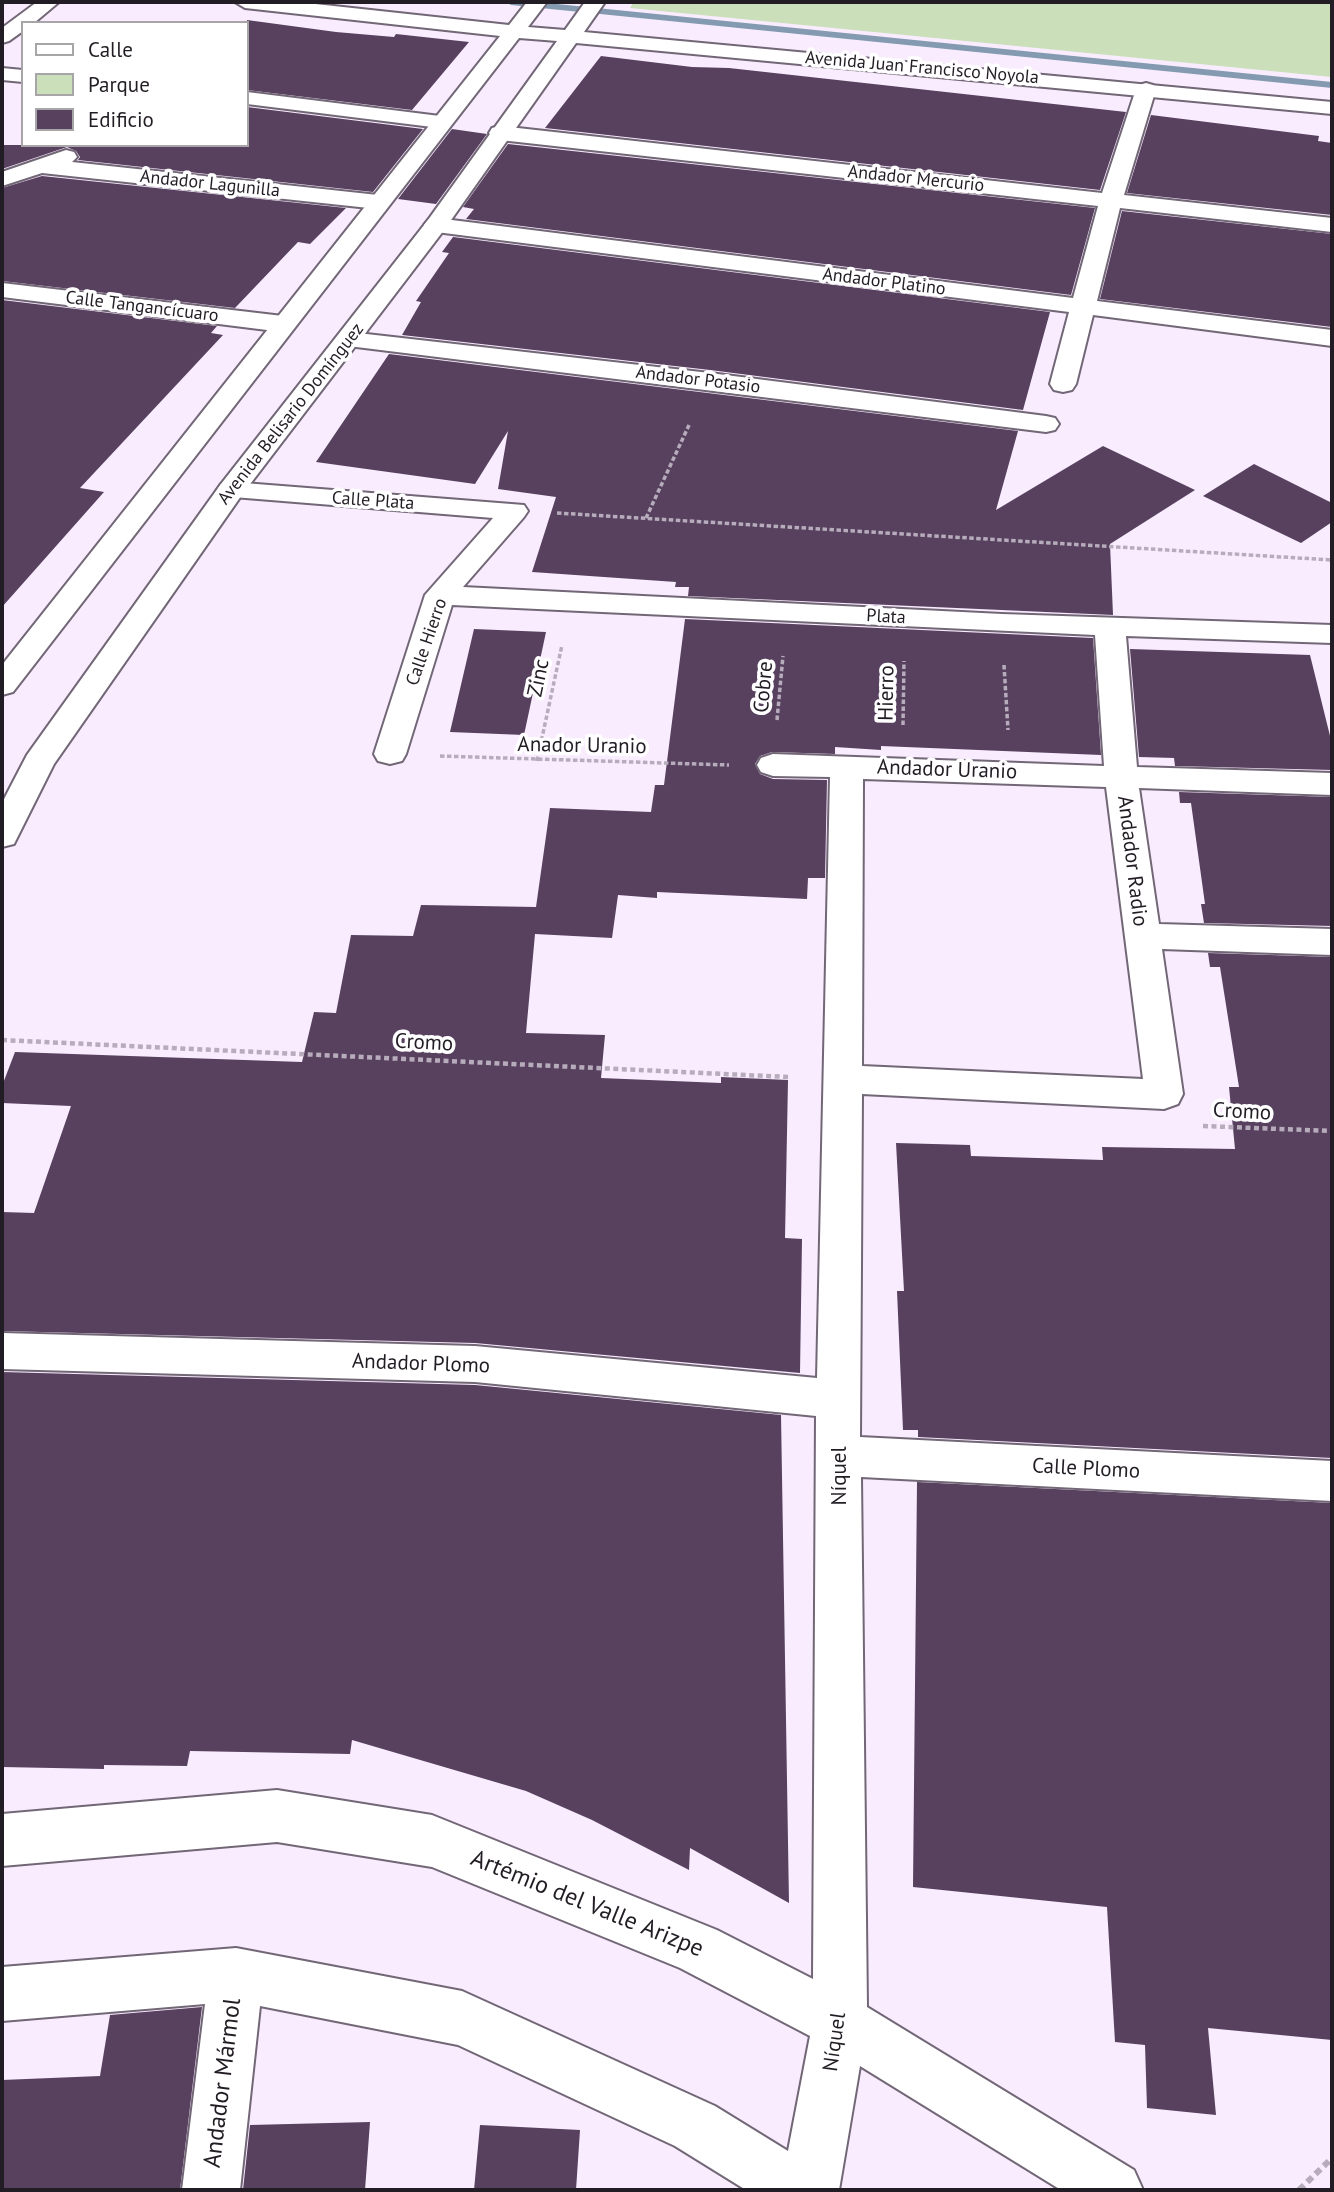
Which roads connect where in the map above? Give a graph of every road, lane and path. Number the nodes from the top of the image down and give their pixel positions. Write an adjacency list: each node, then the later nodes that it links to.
1 (49, 2): 5 (street)
2 (244, 2): 4 (street, Avenida Juan Francisco Noyola)
3 (586, 15): 4 (street, Avenida Juan Francisco Noyola); 10 (street, Avenida Juan Francisco Noyola); 14 (street, Avenida Belisario Domínguez)
4 (525, 16): 13 (street)
5 (23, 21)
6 (21, 23): 7 (street)
7 (2, 37)
8 (2, 74): 9 (street)
9 (21, 76)
10 (1146, 89): 12 (street, Avenida Juan Francisco Noyola); 18 (street)
11 (248, 99): 13 (street)
12 (1332, 108)
13 (440, 122): 19 (street)
14 (500, 133): 18 (street, Andador Mercurio); 20 (street, Avenida Belisario Domínguez)
15 (86, 149): 16 (street)
16 (43, 166): 17 (street); 19 (street, Andador Lagunilla)
17 (2, 179)
18 (1111, 200): 21 (street, Andador Mercurio); 23 (street)
19 (378, 202): 24 (street)
20 (436, 225): 23 (street, Andador Platino); 26 (street, Avenida Belisario Domínguez)
21 (1332, 225)
22 (8, 297): 24 (street, Calle Tangancícuaro)
23 (1082, 307): 25 (street, Andador Platino); 28 (street)
24 (283, 324): 41 (street)
25 (1332, 338)
26 (349, 340): 27 (street, Andador Potasio); 30 (street, Avenida Belisario Domínguez)
27 (710, 381): 29 (street, Andador Potasio); 32 (path)
28 (1063, 384)
29 (1046, 424)
30 (231, 490): 31 (street, Calle Plata); 50 (street, Avenida Belisario Domínguez)
31 (514, 511): 32 (path); 34 (street, Calle Hierro)
32 (646, 518): 33 (path)
33 (1332, 560)
34 (440, 595): 35 (street, Plata); 42 (street, Calle Hierro)
35 (571, 602): 36 (street, Plata); 43 (path, Zinc)
36 (787, 612): 37 (street, Plata); 44 (path, Cobre)
37 (904, 618): 38 (street, Plata); 46 (path, Hierro)
38 (1002, 623): 39 (street, Plata); 47 (path)
39 (1110, 627): 40 (street, Plata); 48 (street, Andador Radio)
40 (1331, 640)
41 (2, 685)
42 (390, 754): 43 (path, Anador Uranio)
43 (537, 761): 44 (path, Anador Uranio)
44 (773, 765): 45 (street, Andador Uranio)
45 (847, 766): 46 (street, Andador Uranio); 54 (street, Níquel)
46 (902, 768): 47 (street, Andador Uranio)
47 (1010, 772): 48 (street, Andador Uranio)
48 (1121, 777): 49 (street, Andador Uranio); 51 (street, Andador Radio)
49 (1332, 784)
50 (2, 836)
51 (1142, 936): 52 (street); 55 (street, Andador Radio)
52 (1332, 942)
53 (2, 1040): 54 (path, Cromo)
54 (844, 1079): 55 (street); 58 (street, Níquel)
55 (1164, 1094): 56 (path, Cromo)
56 (1332, 1131)
57 (2, 1351): 58 (street, Andador Plomo)
58 (838, 1399): 59 (street, Níquel)
59 (840, 1456): 60 (street, Calle Plomo); 64 (street, Níquel)
60 (1332, 1481)
61 (2, 1840): 64 (street, Artémio del Valle Arizpe)
62 (236, 1975): 63 (street); 66 (street, Andador Mármol); 67 (street)
63 (2, 1994)
64 (840, 2022): 68 (street, Níquel); 69 (street, Artémio del Valle Arizpe)
65 (1332, 2158): 70 (path)
66 (211, 2190)
67 (798, 2190)
68 (810, 2190)
69 (1114, 2190)
70 (1299, 2190)

